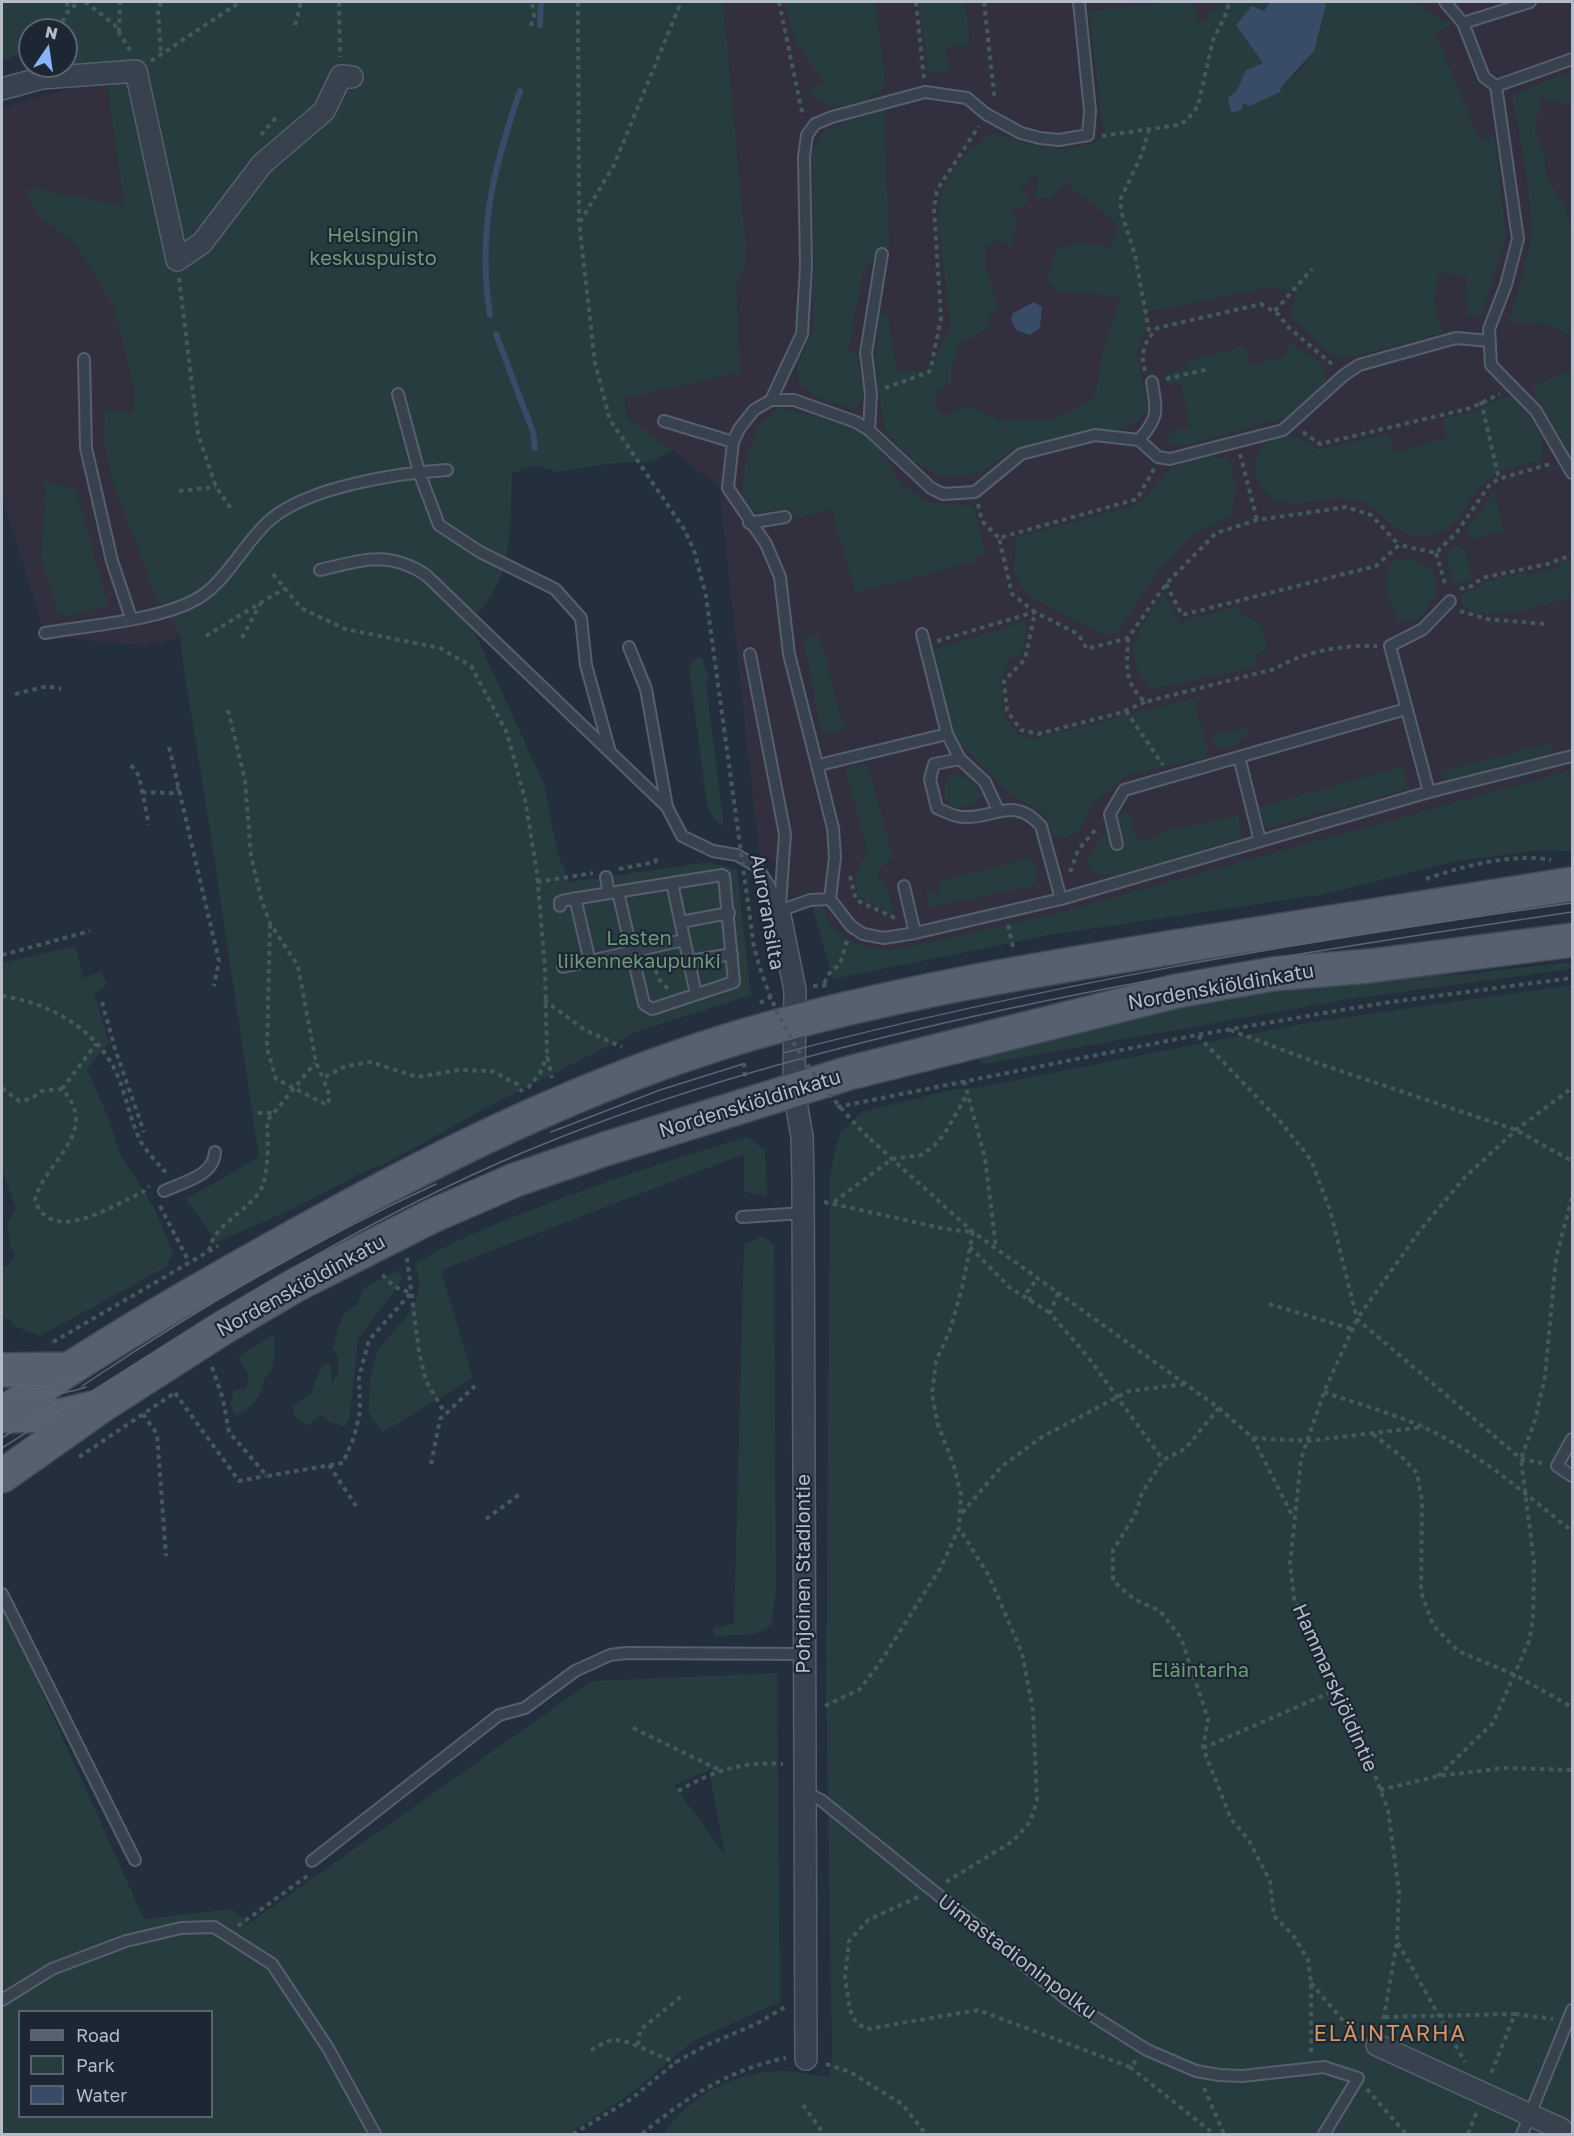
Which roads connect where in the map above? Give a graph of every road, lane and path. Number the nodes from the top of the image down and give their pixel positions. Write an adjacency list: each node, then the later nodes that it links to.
1 (67, 2): 19 (path)
2 (78, 2): 19 (path)
3 (85, 2): 24 (path)
4 (120, 2): 24 (path)
5 (161, 2): 6 (path)
6 (240, 2)
7 (302, 2): 22 (path)
8 (339, 2): 27 (path)
9 (532, 2): 23 (path)
10 (578, 2): 35 (path, Auroransilta)
11 (681, 2): 35 (path)
12 (779, 2): 33 (path)
13 (916, 2): 30 (path)
14 (984, 2): 31 (path)
15 (1079, 2): 34 (lane)
16 (1228, 2): 32 (path)
17 (1445, 2): 21 (lane)
18 (1530, 2): 21 (lane)
19 (67, 13): 20 (path)
20 (64, 18)
21 (1463, 22): 28 (lane)
22 (295, 25)
23 (531, 26)
24 (119, 33): 26 (path)
25 (1572, 59): 28 (lane)
26 (136, 71): 29 (street); 37 (street)
27 (346, 76): 37 (street)
28 (1496, 86): 41 (lane)
29 (2, 89)
30 (925, 92): 31 (lane); 33 (lane)
31 (986, 114): 34 (lane); 46 (path)
32 (1149, 129): 34 (path); 40 (path)
33 (807, 135): 49 (lane)
34 (1088, 135)
35 (579, 222): 182 (path, Auroransilta, bridge)
36 (882, 254): 53 (lane)
37 (177, 260): 63 (path)
38 (1312, 269): 39 (path)
39 (1275, 311): 40 (path); 44 (path)
40 (1150, 336): 45 (path)
41 (1490, 341): 44 (lane); 47 (lane)
42 (84, 359): 81 (lane)
43 (1209, 369): 45 (path)
44 (1344, 375): 52 (lane)
45 (1152, 382): 54 (lane)
46 (894, 385)
47 (1514, 388): 50 (path); 58 (lane)
48 (398, 394): 60 (lane)
49 (771, 400): 53 (lane); 55 (lane)
50 (1481, 401): 52 (path); 62 (path)
51 (664, 421): 55 (lane)
52 (1290, 423): 56 (lane)
53 (869, 430): 65 (lane)
54 (1139, 440): 57 (lane); 65 (lane)
55 (734, 442): 69 (lane)
56 (1237, 442): 57 (lane); 68 (path)
57 (1158, 457): 70 (path)
58 (1564, 460): 61 (lane); 62 (path)
59 (447, 470): 60 (lane)
60 (418, 472): 81 (lane); 99 (lane)
61 (1572, 473)
62 (1500, 479): 72 (path)
63 (216, 487): 64 (path); 66 (path)
64 (179, 491)
65 (975, 492): 70 (path)
66 (232, 510)
67 (785, 517): 69 (lane)
68 (1257, 520): 71 (path); 76 (path)
69 (749, 523): 104 (lane)
70 (999, 538): 80 (path)
71 (1399, 544): 72 (path); 76 (path)
72 (1436, 553): 78 (path)
73 (1572, 555): 78 (path)
74 (321, 570): 99 (lane)
75 (273, 574): 77 (path)
76 (1166, 584): 86 (path)
77 (285, 588): 79 (path); 118 (path)
78 (1449, 597): 82 (path); 88 (lane)
79 (260, 603): 84 (path); 85 (path)
80 (1035, 612): 86 (path); 87 (path); 96 (path)
81 (131, 618): 83 (lane)
82 (1545, 624)
83 (45, 633)
84 (206, 636)
85 (242, 638)
86 (1128, 638): 93 (path)
87 (923, 639): 97 (lane)
88 (1390, 646): 93 (path); 94 (lane)
89 (629, 647): 109 (lane)
90 (750, 654): 129 (lane)
91 (61, 689): 92 (path)
92 (15, 694)
93 (1145, 702): 96 (path)
94 (1406, 709): 101 (lane); 108 (lane)
95 (228, 710): 133 (path)
96 (1126, 711): 105 (path)
97 (947, 734): 102 (lane); 104 (lane)
98 (169, 747): 106 (path)
99 (610, 752): 109 (lane)
100 (1572, 756): 108 (lane)
101 (1239, 758): 105 (lane); 113 (lane)
102 (960, 759): 110 (lane); 110 (lane)
103 (131, 765): 107 (path)
104 (819, 765): 125 (lane)
105 (1171, 777): 111 (lane)
106 (179, 788): 107 (path); 148 (path)
107 (142, 792): 112 (path)
108 (1429, 792): 113 (lane)
109 (667, 807): 129 (lane)
110 (998, 810): 121 (lane)
111 (1110, 814): 114 (lane); 121 (path)
112 (149, 825)
113 (1260, 841): 126 (lane)
114 (1117, 844)
115 (658, 856): 116 (path)
116 (606, 874): 118 (path); 123 (lane)
117 (850, 878): 127 (path)
118 (537, 882): 152 (path)
119 (672, 883): 123 (lane); 130 (lane); 132 (lane)
120 (1572, 884): 154 (main road)
121 (1057, 885): 126 (lane)
122 (904, 886): 131 (lane)
123 (613, 891): 124 (lane); 139 (lane)
124 (575, 898): 128 (lane); 144 (lane)
125 (830, 899): 129 (lane); 134 (lane)
126 (1061, 899): 136 (lane)
127 (856, 900): 131 (path); 134 (path)
128 (560, 906)
129 (779, 911): 154 (street, Pohjoinen Stadiontie)
130 (729, 913): 132 (lane); 140 (lane)
131 (911, 916): 136 (lane)
132 (681, 922): 137 (lane)
133 (270, 923): 163 (path); 172 (path)
134 (851, 926): 136 (lane); 147 (path)
135 (90, 931): 141 (path)
136 (915, 933)
137 (684, 940): 139 (lane); 143 (lane)
138 (1572, 940): 173 (main road, Nordenskiöldinkatu)
139 (632, 952): 144 (lane); 150 (lane)
140 (732, 954): 143 (lane); 150 (lane)
141 (2, 955)
142 (649, 957): 149 (path)
143 (689, 961): 150 (lane)
144 (590, 962): 145 (lane)
145 (563, 967)
146 (1572, 978): 155 (path)
147 (824, 983)
148 (214, 986)
149 (672, 992)
150 (696, 994)
151 (2, 996): 158 (path)
152 (544, 1000): 159 (path); 161 (path)
153 (102, 1002): 160 (path)
154 (796, 1022): 157 (main road); 173 (street, Pohjoinen Stadiontie)
155 (1230, 1030): 156 (path); 179 (path)
156 (1197, 1035): 166 (path); 207 (path)
157 (743, 1036): 176 (path); 210 (main road)
158 (96, 1044): 162 (path); 171 (path)
159 (622, 1047)
160 (115, 1049): 162 (path); 180 (path)
161 (547, 1055): 165 (path); 168 (path)
162 (110, 1063): 185 (path)
163 (315, 1063): 165 (path); 172 (path)
164 (969, 1068): 166 (path)
165 (323, 1078): 172 (path)
166 (971, 1080): 167 (path)
167 (964, 1081): 174 (path); 175 (path)
168 (553, 1082)
169 (2, 1088): 171 (path)
170 (1572, 1088): 179 (path, Hammarskjöldintie)
171 (62, 1089): 187 (path)
172 (294, 1090): 178 (path)
173 (794, 1090): 176 (main road, Nordenskiöldinkatu); 191 (street, Pohjoinen Stadiontie)
174 (968, 1093): 182 (path); 196 (path)
175 (854, 1104)
176 (746, 1106): 218 (main road, Nordenskiöldinkatu)
177 (258, 1113): 178 (path)
178 (274, 1113): 197 (path)
179 (1516, 1131): 183 (path); 207 (path, Hammarskjöldintie)
180 (144, 1132)
181 (215, 1152): 188 (lane)
182 (892, 1159): 190 (path); 194 (path, Auroransilta)
183 (1572, 1161)
184 (175, 1169): 185 (path)
185 (164, 1171): 186 (path)
186 (159, 1176)
187 (154, 1182)
188 (164, 1191)
189 (1572, 1197): 229 (path)
190 (834, 1202): 191 (path); 194 (path)
191 (804, 1207): 193 (lane); 247 (street, Pohjoinen Stadiontie)
192 (164, 1212): 199 (path)
193 (742, 1217)
194 (973, 1232): 195 (path); 196 (path, Auroransilta)
195 (970, 1246): 204 (path); 240 (path)
196 (996, 1249): 201 (path, Auroransilta)
197 (209, 1251)
198 (405, 1252): 202 (path)
199 (189, 1262)
200 (373, 1267): 202 (path)
201 (1037, 1279): 203 (path, Auroransilta); 204 (path)
202 (411, 1293): 220 (path); 232 (path)
203 (1058, 1293): 206 (path); 212 (path, Auroransilta)
204 (1031, 1302): 206 (path)
205 (1269, 1304): 208 (path)
206 (1050, 1313): 217 (path)
207 (1357, 1318): 208 (path, Hammarskjöldintie); 229 (path)
208 (1352, 1329): 215 (path, Hammarskjöldintie)
209 (220, 1360): 235 (path)
210 (68, 1369): 211 (main road); 222 (main road)
211 (2, 1370)
212 (1186, 1384): 217 (path); 219 (path, Auroransilta)
213 (475, 1386): 220 (path)
214 (183, 1387): 216 (path)
215 (1324, 1392): 223 (path); 227 (path, Hammarskjöldintie)
216 (175, 1393): 221 (path); 235 (path)
217 (1118, 1397): 230 (path); 240 (path)
218 (104, 1404): 222 (main road); 234 (main road, Nordenskiöldinkatu)
219 (1219, 1408): 225 (path, Auroransilta); 230 (path)
220 (445, 1413): 231 (path)
221 (144, 1414): 228 (path); 245 (path)
222 (2, 1415)
223 (1424, 1427): 224 (path); 237 (path)
224 (1373, 1434): 227 (path); 248 (path)
225 (1253, 1438): 227 (path); 241 (path)
226 (1572, 1439): 233 (lane)
227 (1307, 1441): 241 (path, Hammarskjöldintie)
228 (77, 1458)
229 (1521, 1459): 233 (path); 237 (path)
230 (1163, 1460): 253 (path)
231 (430, 1464)
232 (329, 1465): 235 (path); 239 (path)
233 (1557, 1466): 236 (lane)
234 (2, 1476)
235 (267, 1476)
236 (1572, 1476)
237 (1523, 1489): 244 (path); 248 (path)
238 (520, 1494): 242 (path)
239 (356, 1506)
240 (962, 1514): 243 (path)
241 (1293, 1518): 249 (path, Hammarskjöldintie)
242 (486, 1519)
243 (959, 1528): 251 (path); 263 (path)
244 (1572, 1531)
245 (166, 1556)
246 (2, 1594): 261 (lane)
247 (804, 1654): 251 (street, Pohjoinen Stadiontie); 262 (lane)
248 (1513, 1674): 250 (path); 257 (path)
249 (1338, 1689): 253 (path); 258 (path, Hammarskjöldintie)
250 (1572, 1707)
251 (804, 1712): 260 (street, Pohjoinen Stadiontie)
252 (633, 1728): 256 (path)
253 (1203, 1748): 266 (path)
254 (783, 1764): 256 (path)
255 (1572, 1770): 257 (path)
256 (720, 1771): 259 (path)
257 (1438, 1776): 258 (path)
258 (1380, 1790): 265 (path, Hammarskjöldintie)
259 (678, 1791)
260 (804, 1792): 263 (lane, Uimastadioninpolku); 270 (street, Pohjoinen Stadiontie)
261 (135, 1860)
262 (312, 1861): 264 (path)
263 (931, 1891): 279 (lane, Uimastadioninpolku); 282 (path)
264 (226, 1935): 269 (lane); 290 (lane)
265 (1397, 1942): 267 (path, Hammarskjöldintie); 273 (path)
266 (1311, 1983): 277 (path); 283 (path)
267 (1391, 1987)
268 (683, 1995): 276 (path)
269 (2, 2000)
270 (805, 2003): 280 (street, Pohjoinen Stadiontie); 281 (path)
271 (1572, 2010): 275 (lane)
272 (1515, 2014): 273 (path); 275 (path); 286 (path)
273 (1438, 2016): 274 (path); 286 (path)
274 (1385, 2018)
275 (1567, 2022): 288 (lane)
276 (638, 2044): 278 (path); 281 (path)
277 (1377, 2045): 286 (street)
278 (591, 2050)
279 (1147, 2050): 282 (path); 284 (lane, Uimastadioninpolku)
280 (806, 2059): 292 (path); 294 (path)
281 (676, 2062): 291 (path)
282 (1130, 2067): 295 (path)
283 (1312, 2068): 284 (lane, Uimastadioninpolku); 285 (lane, Uimastadioninpolku)
284 (1196, 2071): 296 (path)
285 (1358, 2078): 297 (lane); 298 (path)
286 (1483, 2094): 288 (street)
287 (803, 2105): 293 (path)
288 (1526, 2125): 289 (street)
289 (1562, 2129)
290 (375, 2134)
291 (573, 2134)
292 (642, 2134)
293 (824, 2134)
294 (926, 2134)
295 (1214, 2134)
296 (1224, 2134)
297 (1324, 2134)
298 (1406, 2134)

